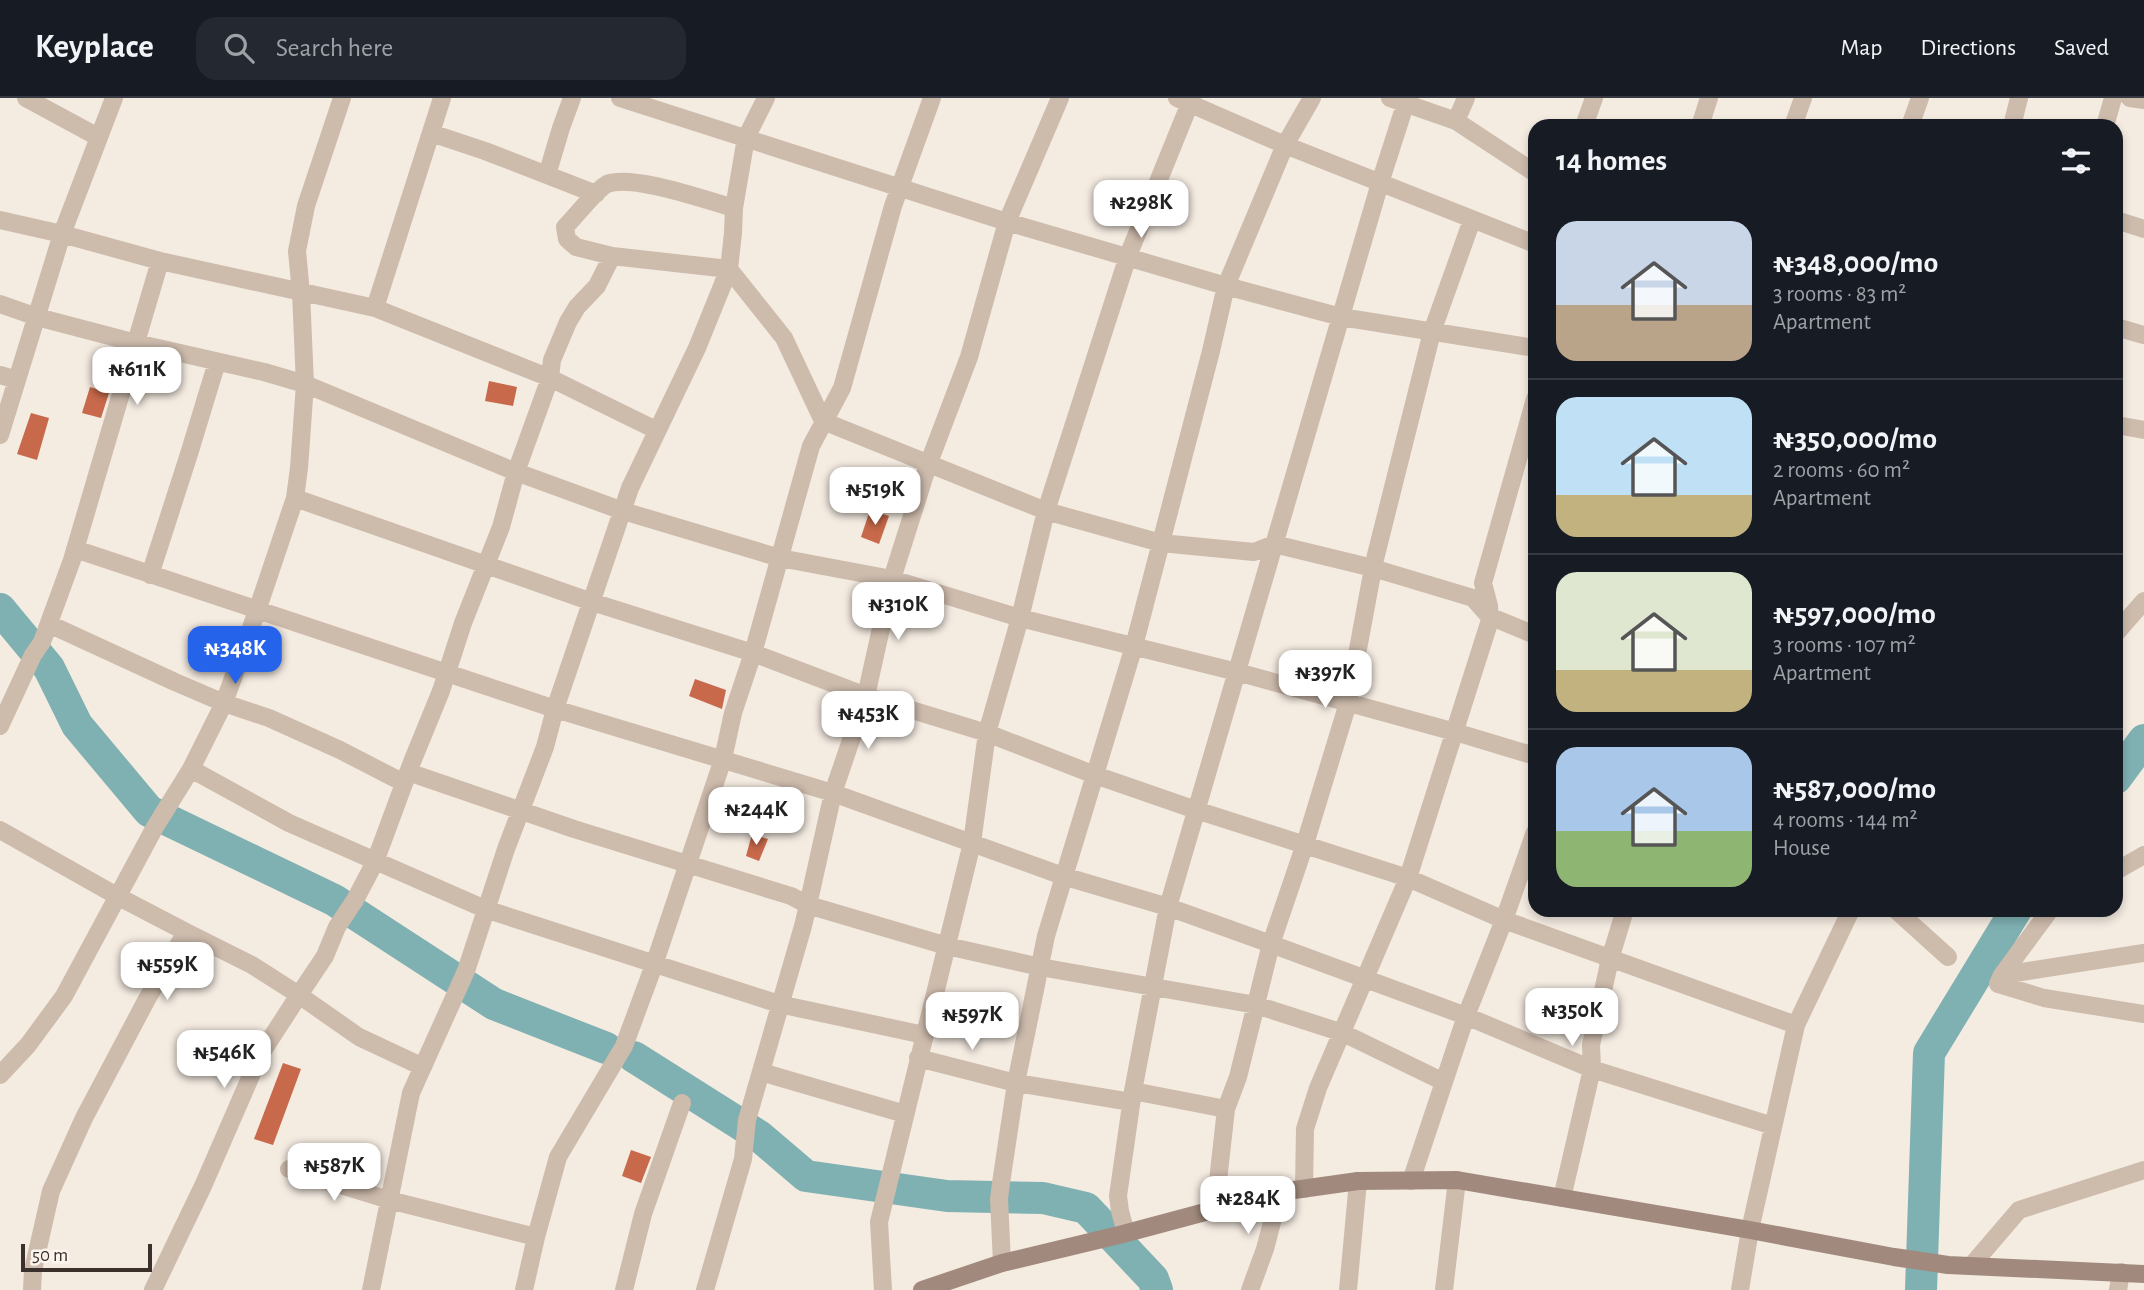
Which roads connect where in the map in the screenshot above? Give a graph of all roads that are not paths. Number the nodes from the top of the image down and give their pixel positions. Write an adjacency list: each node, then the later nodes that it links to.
1 (26, 98): 30 (street)
2 (114, 98): 30 (street)
3 (342, 98): 51 (street)
4 (442, 98): 29 (street)
5 (572, 98): 34 (street)
6 (620, 98): 31 (street)
7 (766, 98): 31 (street)
8 (932, 98): 36 (street)
9 (1060, 98): 41 (street)
10 (1312, 98): 32 (street)
11 (1466, 98): 28 (street)
12 (1594, 98): 22 (street)
13 (1709, 98): 23 (street)
14 (1803, 98): 24 (street)
15 (1920, 98): 25 (street)
16 (2019, 98): 26 (street)
17 (2113, 98): 27 (street)
18 (2130, 98): 20 (street)
19 (1186, 100): 32 (street); 47 (street)
20 (2144, 100)
21 (1397, 102): 28 (street); 35 (street)
22 (1586, 119)
23 (1702, 119)
24 (1796, 119)
25 (1912, 119)
26 (2014, 119)
27 (2107, 119)
28 (1456, 121): 33 (street)
29 (431, 133): 34 (street); 53 (street)
30 (98, 137): 44 (street)
31 (746, 138): 36 (street); 38 (street)
32 (1285, 145): 35 (street); 50 (street)
33 (1528, 168)
34 (547, 175): 37 (street)
35 (1380, 183): 40 (street); 55 (street)
36 (900, 187): 41 (street); 65 (street)
37 (596, 194): 38 (street); 46 (street)
38 (734, 208): 49 (street)
39 (0, 220): 44 (street)
40 (1472, 220): 45 (street); 57 (street)
41 (1007, 222): 47 (street); 71 (street)
42 (2123, 222): 43 (street)
43 (2144, 229)
44 (62, 234): 48 (street); 54 (street)
45 (1528, 241)
46 (612, 256): 49 (street); 63 (street)
47 (1128, 256): 50 (street); 75 (street)
48 (160, 261): 51 (street); 59 (street)
49 (729, 269): 65 (street); 68 (street)
50 (1226, 286): 55 (street); 76 (street)
51 (301, 293): 53 (street); 64 (street)
52 (0, 304): 54 (street)
53 (375, 308): 63 (street)
54 (37, 317): 59 (street); 62 (street)
55 (1341, 317): 57 (street); 77 (street)
56 (2123, 329): 58 (street)
57 (1432, 332): 60 (street); 81 (street)
58 (2144, 335)
59 (136, 344): 61 (street); 78 (street)
60 (1528, 347)
61 (217, 362): 64 (street); 82 (street)
62 (9, 378): 70 (street)
63 (550, 378): 68 (street); 72 (street)
64 (305, 384): 72 (street); 73 (street)
65 (823, 421): 71 (street); 79 (street)
66 (1528, 424): 87 (street)
67 (2123, 426): 69 (street)
68 (656, 430): 74 (street)
69 (2144, 430)
70 (0, 435)
71 (928, 465): 75 (street); 83 (street)
72 (516, 472): 74 (street); 80 (street)
73 (295, 498): 80 (street); 86 (street)
74 (622, 511): 79 (street); 85 (street)
75 (1046, 511): 76 (street); 88 (street)
76 (1161, 542): 77 (street); 92 (street)
77 (1274, 544): 81 (street); 95 (street)
78 (75, 550): 82 (street); 90 (street)
79 (780, 558): 83 (street); 93 (street)
80 (486, 565): 85 (street); 94 (street)
81 (1373, 568): 87 (street); 98 (street)
82 (150, 575): 86 (street)
83 (892, 579): 88 (street); 96 (street)
84 (2144, 601): 89 (street)
85 (592, 603): 93 (street); 99 (street)
86 (257, 611): 94 (street); 97 (street)
87 (1489, 616): 91 (street); 101 (street)
88 (1020, 618): 92 (street); 102 (street)
89 (2123, 618)
90 (49, 624): 97 (street); 100 (street)
91 (1528, 632)
92 (1134, 646): 95 (street); 106 (street)
93 (753, 653): 96 (street); 104 (street)
94 (446, 672): 99 (street); 107 (street)
95 (1237, 672): 98 (street); 109 (street)
96 (866, 696): 102 (street); 108 (street)
97 (224, 703): 105 (street); 107 (street)
98 (1348, 703): 101 (street); 113 (street)
99 (555, 709): 104 (street); 110 (street)
100 (0, 726)
101 (1455, 732): 103 (street); 120 (street)
102 (988, 733): 106 (street); 112 (street)
103 (1528, 754)
104 (723, 759): 108 (street); 117 (street)
105 (191, 769): 116 (street); 121 (street)
106 (1095, 775): 109 (street); 119 (street)
107 (406, 778): 110 (street); 116 (street)
108 (833, 793): 112 (street); 122 (street)
109 (1196, 810): 113 (street); 123 (street)
110 (521, 811): 117 (street); 124 (street)
111 (0, 830): 121 (street)
112 (972, 843): 119 (street); 132 (street)
113 (1305, 844): 120 (street); 131 (street)
114 (1528, 852): 129 (street)
115 (2144, 855): 118 (street)
116 (375, 862): 124 (street); 141 (street)
117 (688, 866): 122 (street); 136 (street)
118 (2123, 867)
119 (1063, 876): 123 (street); 137 (street)
120 (1408, 878): 129 (street); 139 (street)
121 (117, 896): 130 (street); 152 (street)
122 (808, 905): 132 (street); 142 (street)
123 (1168, 907): 131 (street); 140 (street)
124 (485, 909): 136 (street); 150 (street)
125 (1623, 917): 135 (street)
126 (1848, 917): 146 (street)
127 (1904, 917): 134 (street)
128 (2045, 917): 138 (street)
129 (1504, 919): 135 (street); 145 (street)
130 (186, 932): 141 (street); 178 (street)
131 (1271, 944): 139 (street); 143 (street)
132 (947, 946): 137 (street); 148 (street)
133 (2144, 953): 138 (street)
134 (1948, 957)
135 (1610, 959): 146 (street); 151 (street)
136 (654, 965): 142 (street); 173 (street)
137 (1040, 967): 140 (street); 155 (street)
138 (2002, 975): 144 (street)
139 (1366, 981): 145 (street); 147 (street)
140 (1153, 987): 143 (street); 156 (street)
141 (299, 995): 150 (street); 179 (street)
142 (779, 1004): 148 (street); 153 (street)
143 (1256, 1005): 147 (street); 158 (street)
144 (2144, 1014)
145 (1466, 1016): 151 (street); 154 (street)
146 (1796, 1025): 160 (street)
147 (1343, 1033): 154 (street); 166 (street)
148 (924, 1035): 149 (street)
149 (918, 1058): 155 (street); 159 (street)
150 (423, 1067): 169 (street)
151 (1592, 1069): 160 (street); 168 (street)
152 (1, 1072)
153 (761, 1072): 159 (street); 183 (street)
154 (1444, 1082): 165 (street)
155 (1016, 1083): 156 (street); 174 (street)
156 (1132, 1096): 158 (street); 172 (street)
157 (682, 1103): 182 (street)
158 (1226, 1110): 170 (street)
159 (905, 1114): 184 (street)
160 (1773, 1126): 171 (street)
161 (289, 1169): 169 (street)
162 (2144, 1170): 175 (street)
163 (1457, 1180): 165 (street); 168 (street); 188 (street)
164 (1358, 1181): 165 (street); 166 (street); 187 (street)
165 (1411, 1181)
166 (1304, 1189): 167 (street)
167 (1280, 1192): 170 (street); 186 (street)
168 (1562, 1198): 171 (street)
169 (390, 1200): 173 (street); 180 (street)
170 (1215, 1208): 172 (street)
171 (1750, 1230): 175 (street); 189 (street)
172 (1119, 1234): 174 (street)
173 (536, 1237): 181 (street)
174 (1002, 1263): 185 (street)
175 (1971, 1266): 176 (street)
176 (2121, 1272): 177 (street); 190 (street)
177 (2144, 1274)
178 (32, 1290)
179 (153, 1290)
180 (371, 1290)
181 (524, 1290)
182 (624, 1290)
183 (705, 1290)
184 (883, 1290)
185 (923, 1290)
186 (1250, 1290)
187 (1349, 1290)
188 (1444, 1290)
189 (1740, 1290)
190 (2118, 1290)

